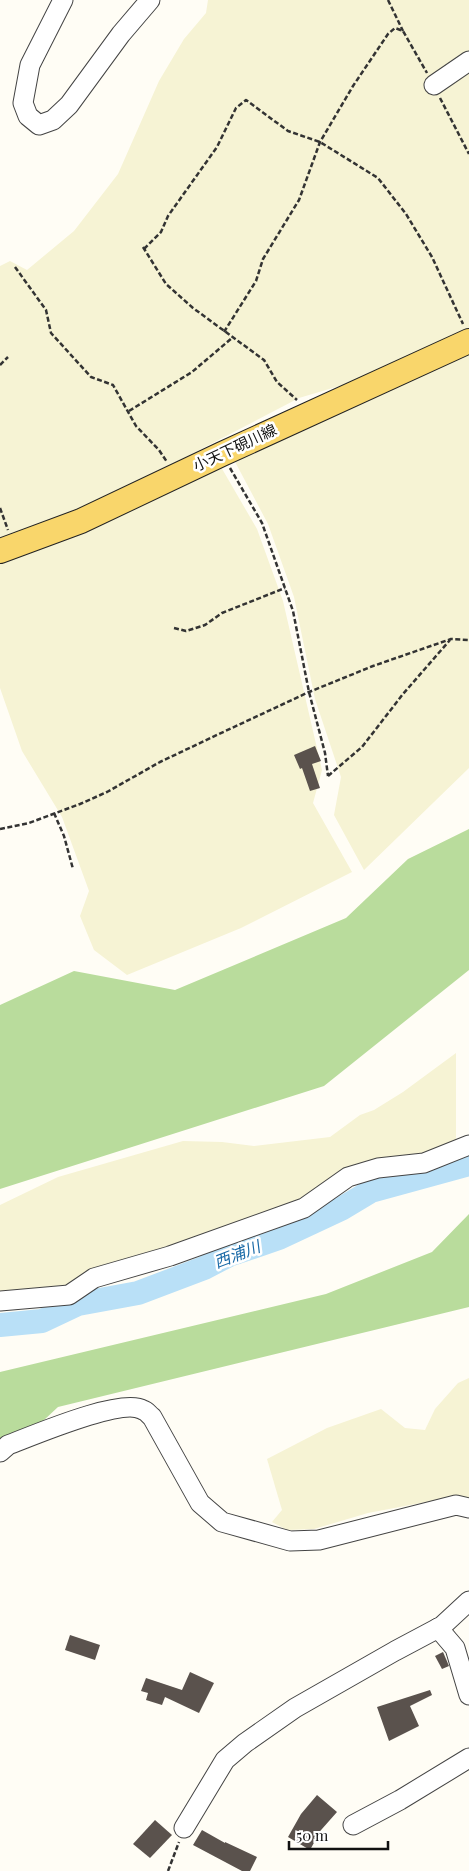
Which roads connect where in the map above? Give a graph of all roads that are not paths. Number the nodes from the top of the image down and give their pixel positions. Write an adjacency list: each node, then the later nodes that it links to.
1 (63, 0): 2 (street)
2 (150, 0)
3 (469, 61): 4 (street)
4 (434, 84)
5 (467, 334): 6 (main road, 小天下硯川線)
6 (6, 548)
7 (469, 1145): 8 (street)
8 (0, 1301)
9 (0, 1452): 10 (street)
10 (469, 1508)
11 (469, 1601): 12 (street)
12 (438, 1628): 13 (street); 16 (street)
13 (469, 1695)
14 (469, 1758): 15 (street)
15 (354, 1825)
16 (184, 1828)

